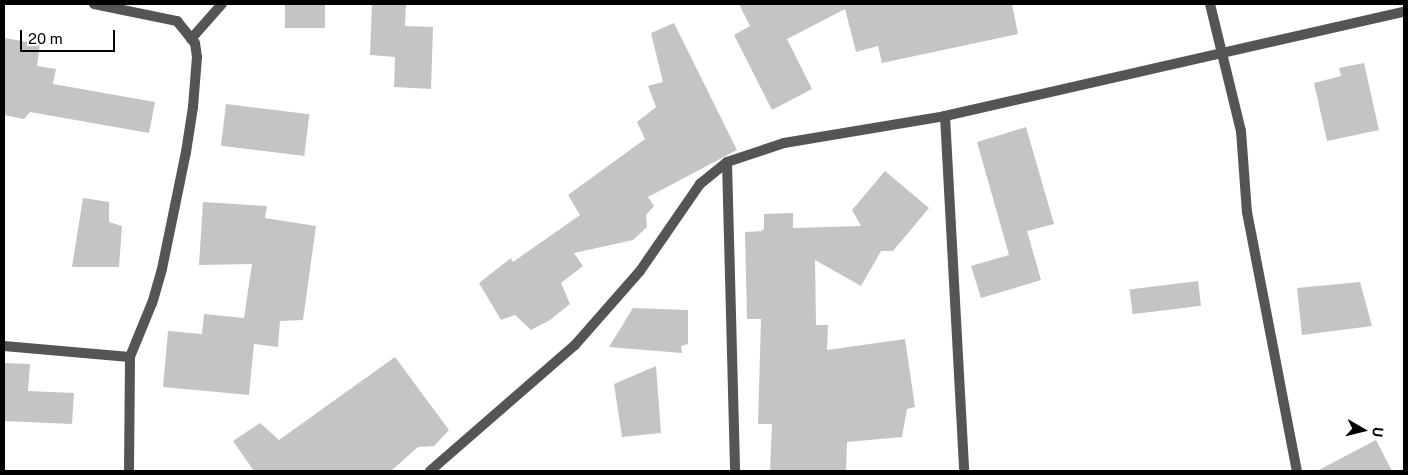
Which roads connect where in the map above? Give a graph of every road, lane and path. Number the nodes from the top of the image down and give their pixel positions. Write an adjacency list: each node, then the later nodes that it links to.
1 (94, 4): 5 (street)
2 (222, 4): 5 (street)
3 (1210, 4): 6 (street)
4 (1404, 12): 6 (street)
5 (191, 39): 10 (street)
6 (1222, 52): 7 (street); 15 (street)
7 (945, 116): 8 (street); 14 (street)
8 (727, 162): 12 (street); 13 (street)
9 (4, 346): 10 (street)
10 (130, 357): 11 (street)
11 (129, 471)
12 (430, 471)
13 (735, 471)
14 (964, 471)
15 (1297, 471)

